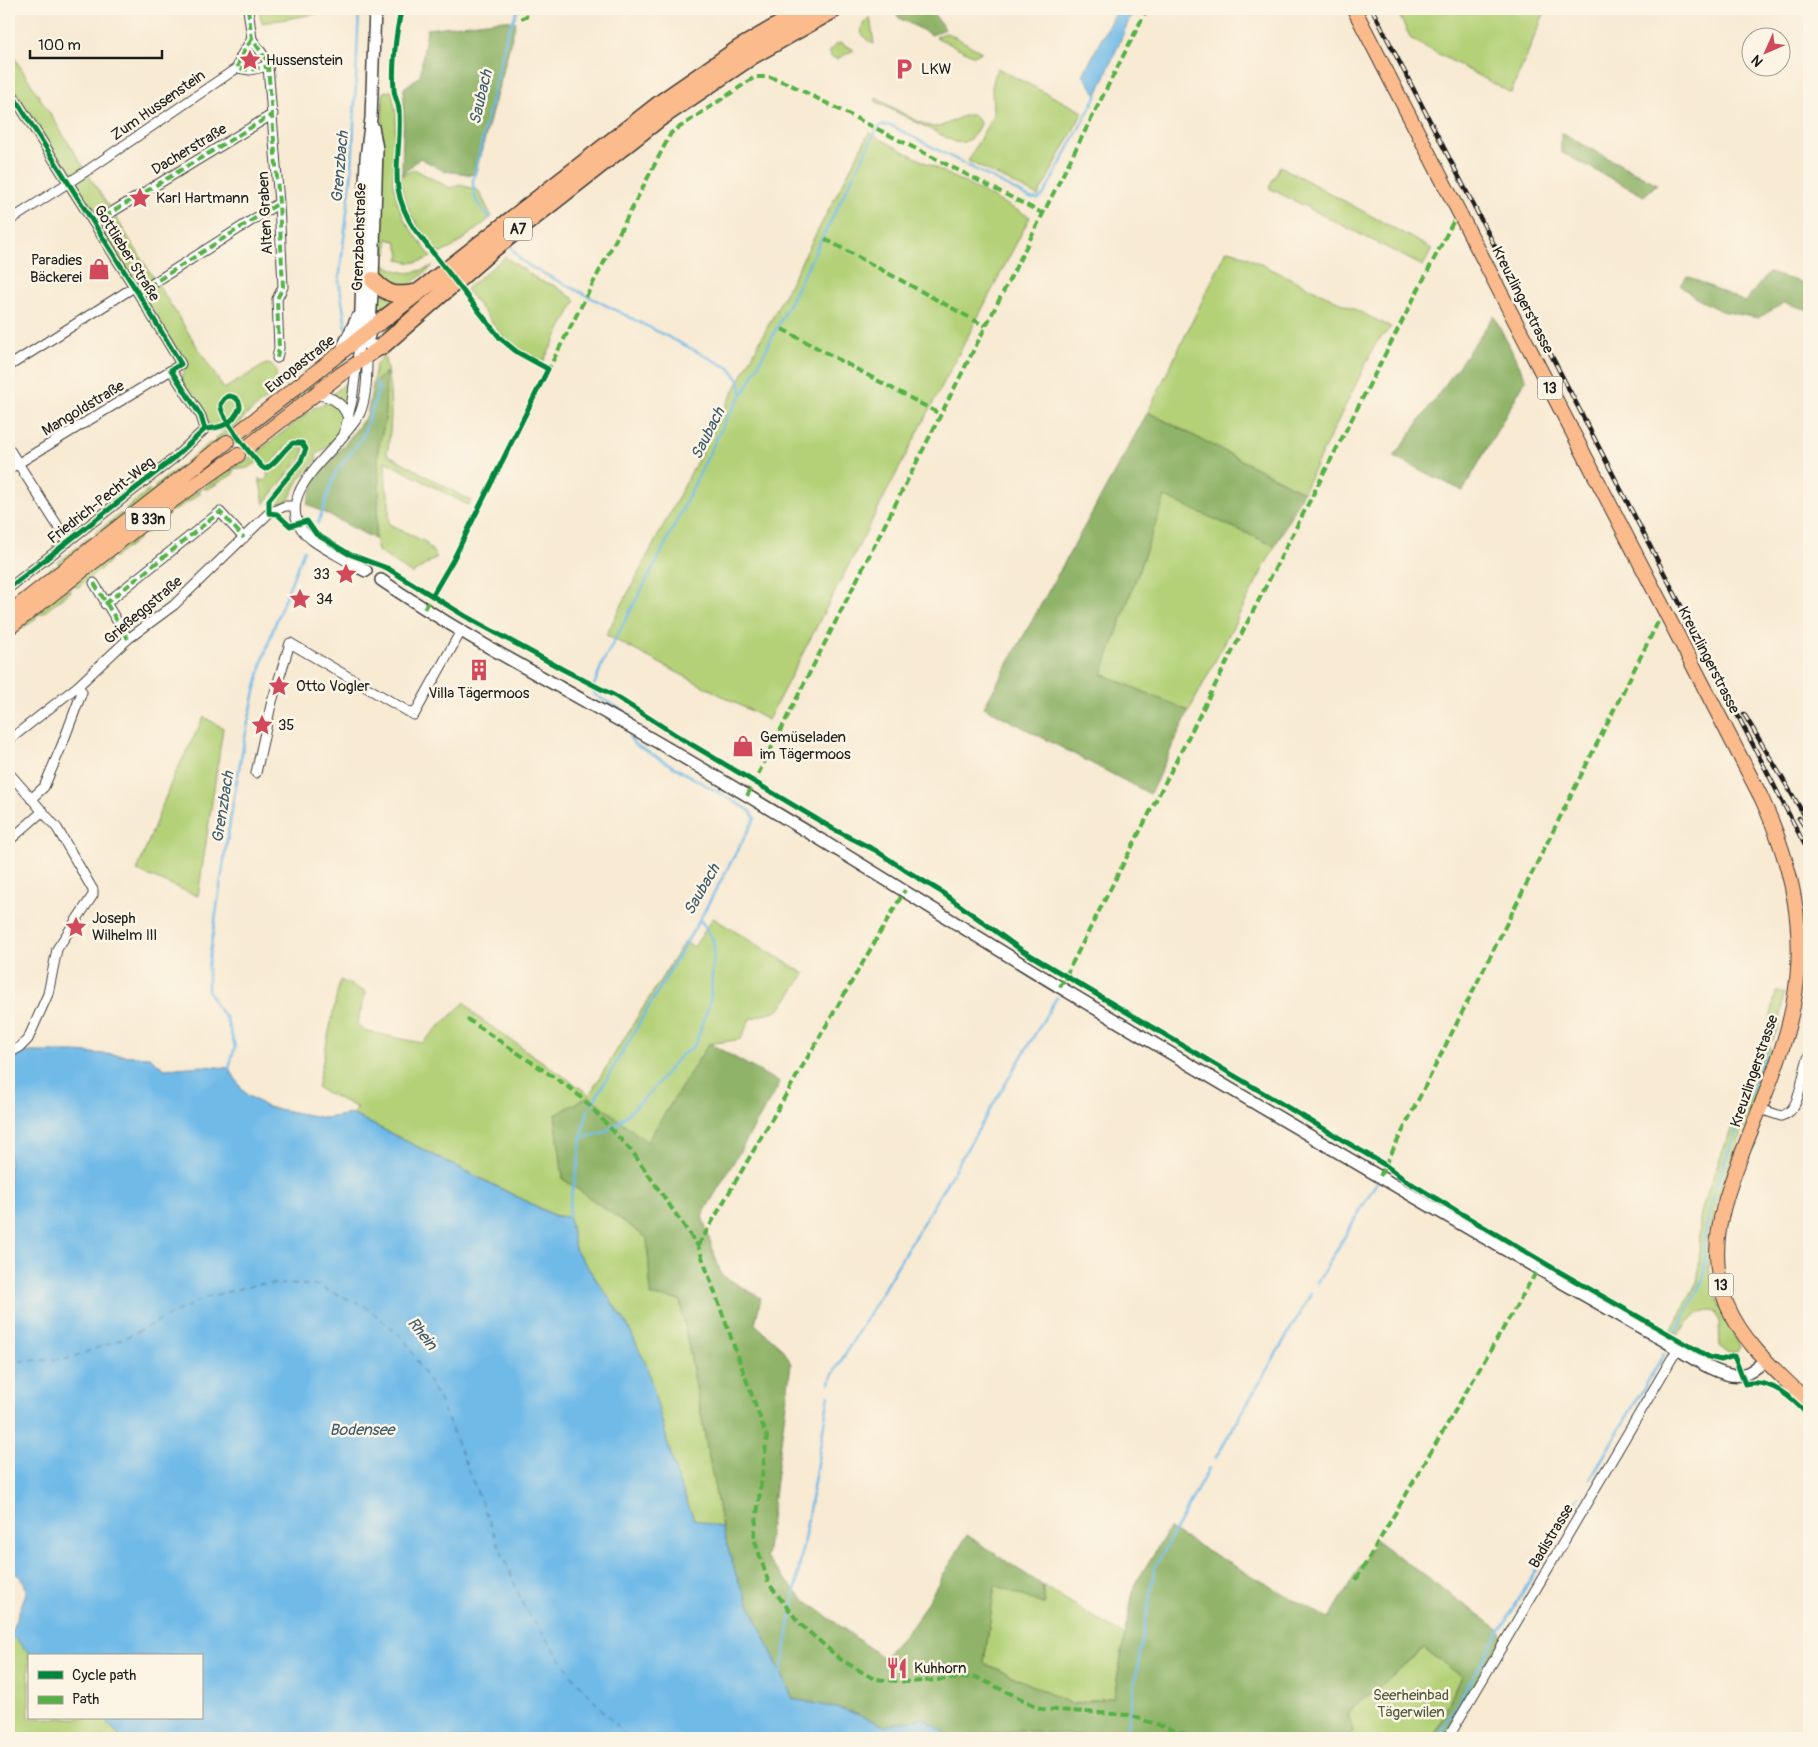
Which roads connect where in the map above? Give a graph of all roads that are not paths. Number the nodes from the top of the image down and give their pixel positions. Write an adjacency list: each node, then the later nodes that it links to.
1 (248, 9): 6 (street, Alten Graben)
2 (375, 9): 11 (street, Grenzbachstraße)
3 (806, 9): 18 (highway, A7)
4 (835, 9): 20 (highway, A7)
5 (1354, 9): 58 (main road, Kreuzlingerstrasse / 13)
6 (252, 39): 7 (street, Alten Graben); 8 (street, Zum Hussenstein)
7 (268, 66): 8 (street); 10 (street, Alten Graben)
8 (236, 68): 12 (street, Zum Hussenstein)
9 (9, 89): 12 (street, Gottlieber Straße)
10 (272, 114): 13 (street, Alten Graben); 15 (street, Dacherstraße)
11 (371, 118): 16 (street, Grenzbachstraße); 19 (street, Grenzbachstraße)
12 (68, 183): 14 (street, Zum Hussenstein); 15 (street, Gottlieber Straße)
13 (279, 203): 17 (street); 22 (street, Alten Graben)
14 (9, 221)
15 (94, 223): 17 (street, Gottlieber Straße)
16 (373, 280): 18 (highway); 20 (street, Grenzbachstraße)
17 (136, 290): 23 (street); 24 (street, Gottlieber Straße)
18 (419, 292): 20 (highway, A7)
19 (360, 307): 20 (street, Grenzbachstraße); 21 (street)
20 (369, 343): 21 (main road, Europastraße); 21 (street); 25 (main road); 26 (street); 28 (street)
21 (338, 355): 27 (main road, Europastraße)
22 (277, 358)
23 (9, 366)
24 (171, 370): 33 (street, Mangoldstraße); 37 (street, Friedrich-Pecht-Weg)
25 (316, 395): 26 (street); 30 (main road)
26 (348, 418): 28 (street)
27 (240, 432)
28 (343, 435): 35 (street)
29 (227, 442): 38 (main road, B 33n)
30 (250, 445)
31 (9, 449): 33 (street)
32 (238, 455): 38 (main road, B 33n)
33 (18, 463): 34 (street, Mangoldstraße); 37 (street)
34 (9, 469)
35 (294, 506): 36 (street, Grießeggstraße); 39 (street)
36 (244, 538): 44 (street); 48 (street, Grießeggstraße)
37 (68, 542): 43 (street, Friedrich-Pecht-Weg)
38 (81, 564): 45 (main road, B 33n); 46 (main road, B 33n)
39 (352, 564): 40 (street)
40 (366, 571)
41 (381, 580): 47 (street)
42 (94, 583): 44 (street)
43 (9, 588)
44 (105, 604): 48 (street)
45 (9, 613)
46 (9, 628)
47 (461, 631): 52 (street); 59 (street)
48 (128, 639): 49 (street, Grießeggstraße)
49 (78, 686): 50 (street, Grießeggstraße); 53 (street)
50 (9, 740)
51 (9, 773): 53 (street)
52 (256, 773)
53 (31, 799): 54 (street)
54 (43, 811): 55 (street); 56 (street)
55 (9, 840)
56 (9, 1053)
57 (1809, 1056): 58 (street)
58 (1760, 1109): 60 (main road, Kreuzlingerstrasse / 13)
59 (1678, 1348): 60 (street); 62 (street, Badistrasse)
60 (1765, 1360): 61 (main road, 13)
61 (1809, 1403)
62 (1448, 1738)

